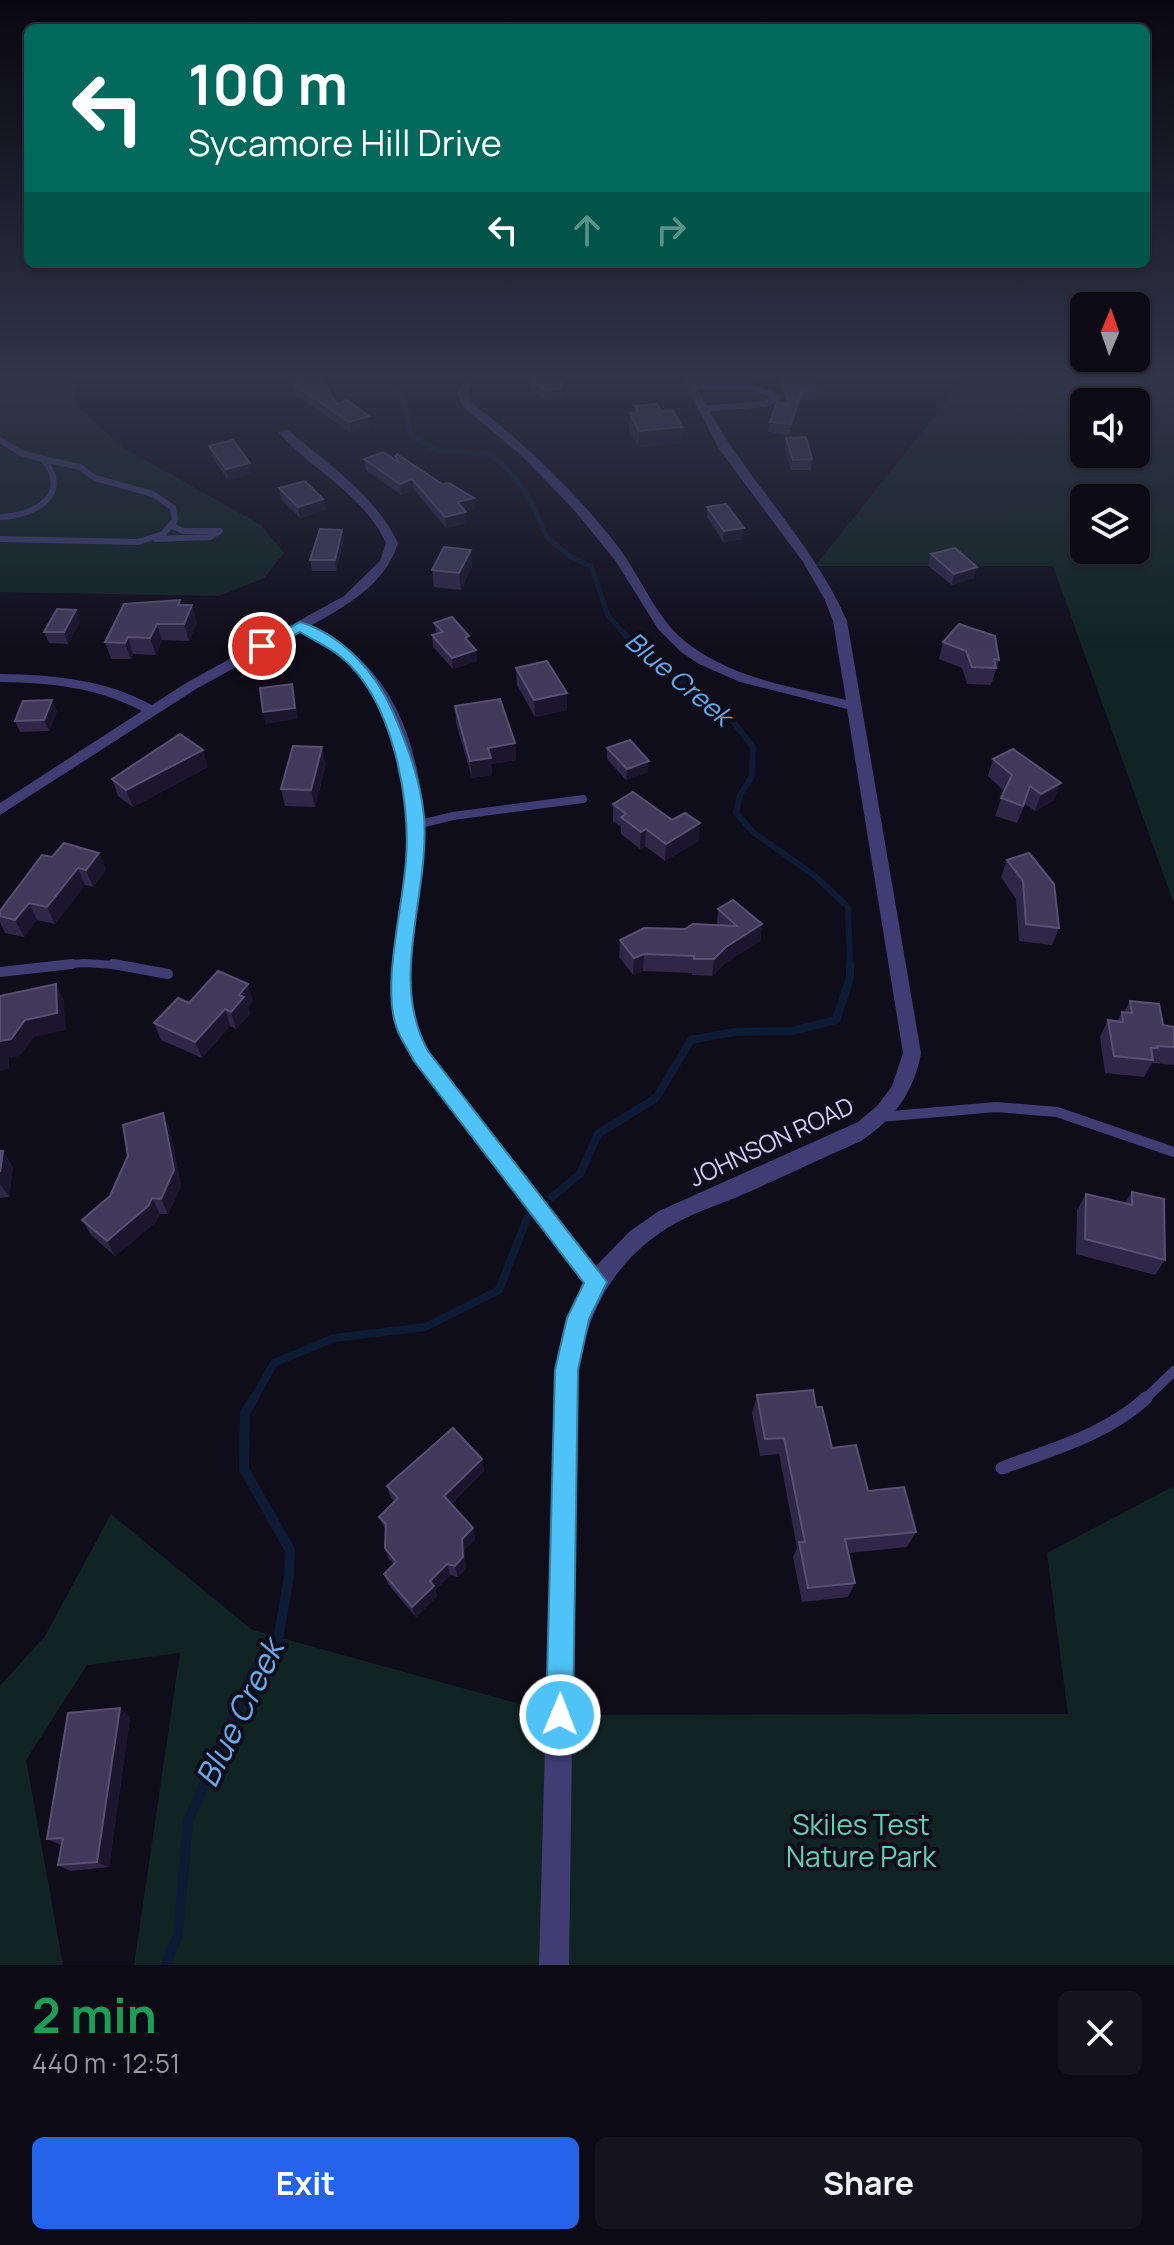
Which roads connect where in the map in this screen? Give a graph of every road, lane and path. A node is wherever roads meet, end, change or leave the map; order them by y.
1 (49, 467) edge
2 (79, 467) edge
3 (324, 467) edge
4 (542, 467) edge
5 (738, 467) edge
6 (0, 517) edge
7 (172, 526) junction
8 (0, 539) edge
9 (154, 539) junction
10 (300, 626) junction
11 (0, 678) edge
12 (853, 706) junction
13 (151, 710) junction
14 (583, 799) dead end
15 (0, 810) edge
16 (416, 825) junction
17 (0, 972) edge
18 (168, 974) dead end
19 (880, 1117) junction
20 (1174, 1152) edge
21 (596, 1282) junction
22 (1174, 1371) edge
23 (1002, 1468) dead end
24 (554, 1965) edge

1 - 6 lane
2 - 7 lane
3 - 10 street
4 - 12 street
5 - 12 street, JOHNSON ROAD
7 - 9 lane
7 - 9 lane
8 - 9 lane
10 - 13 street
10 - 16 street
11 - 13 street
12 - 19 street, JOHNSON ROAD
13 - 15 street
14 - 16 lane
16 - 21 street
17 - 18 lane
19 - 20 lane
19 - 21 street, JOHNSON ROAD
21 - 24 street, JOHNSON ROAD
22 - 23 lane

